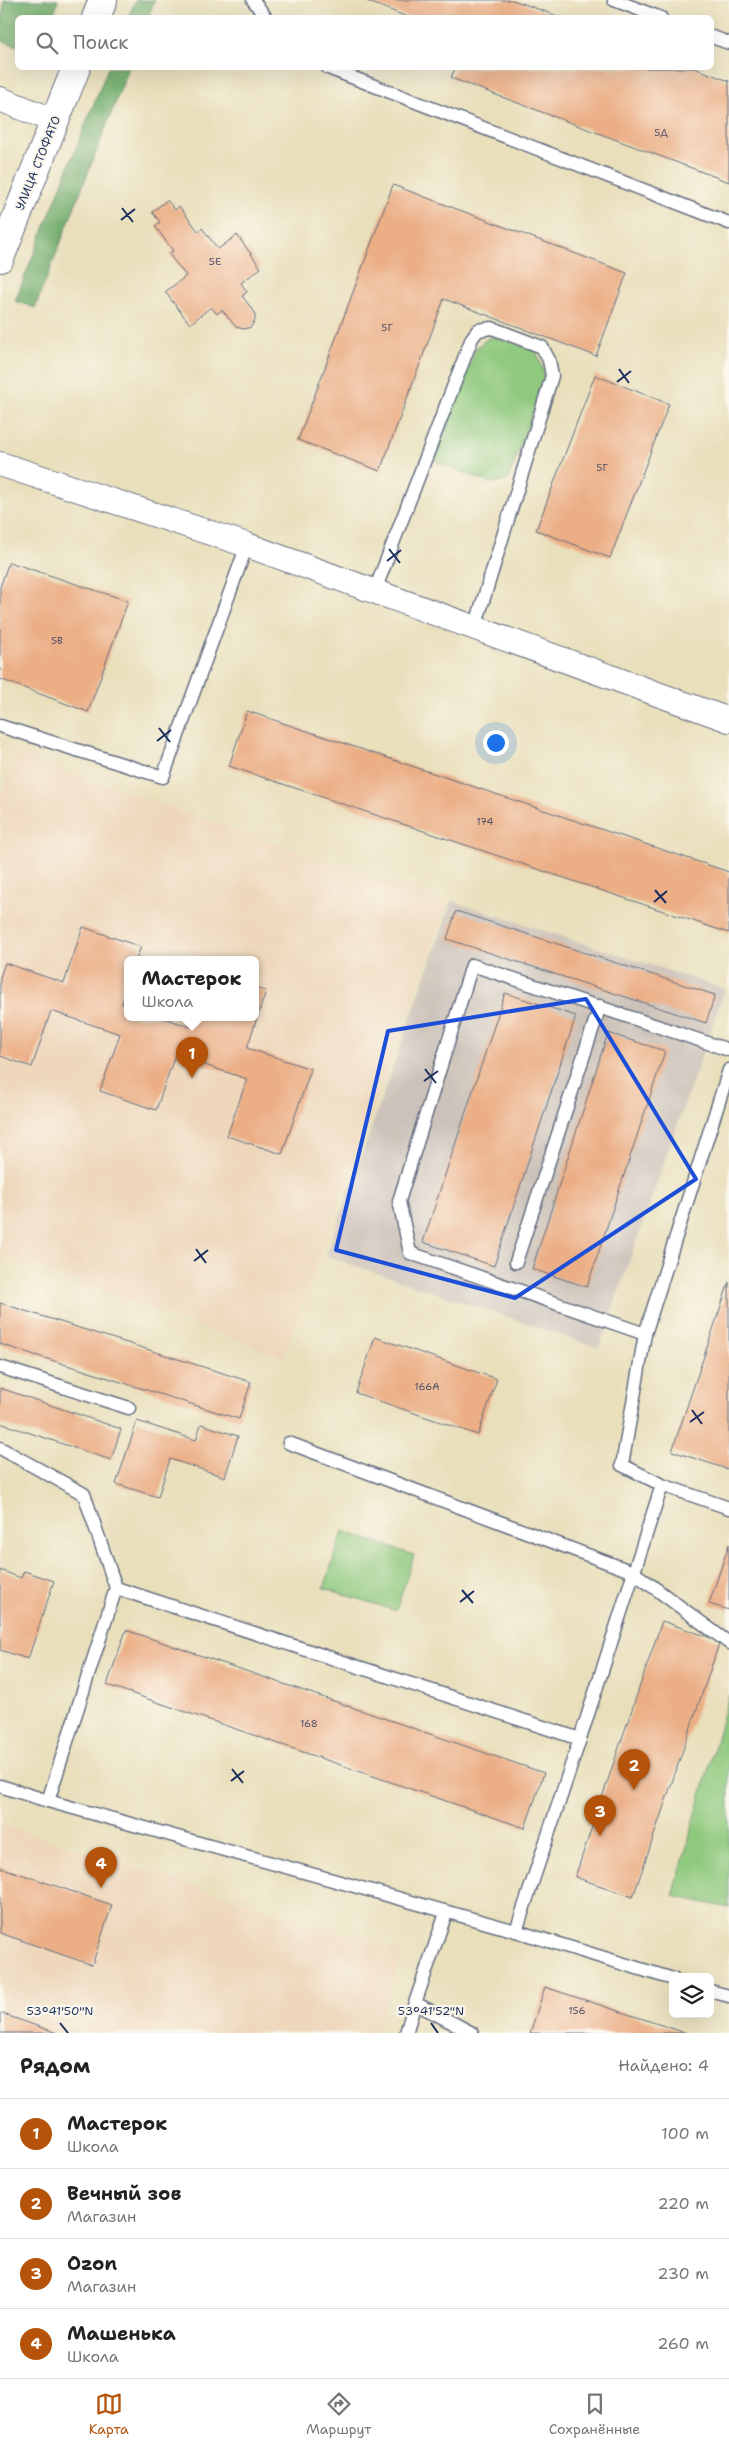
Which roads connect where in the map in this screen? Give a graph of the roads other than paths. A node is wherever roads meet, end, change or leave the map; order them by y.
1 (103, 0) edge
2 (253, 0) edge
3 (614, 0) edge
4 (97, 15) edge
5 (264, 15) edge
6 (653, 15) edge
7 (714, 38) edge
8 (729, 43) edge
9 (75, 70) edge
10 (333, 70) edge
11 (0, 99) edge
12 (56, 121) junction
13 (729, 223) edge
14 (0, 258) edge
15 (0, 464) edge
16 (247, 545) junction
17 (375, 590) junction
18 (475, 627) junction
19 (729, 720) edge
20 (0, 726) edge
21 (600, 1006) junction
22 (729, 1050) edge
23 (729, 1070) edge
24 (516, 1262) dead end
25 (645, 1334) junction
26 (0, 1367) edge
27 (129, 1408) dead end
28 (289, 1443) dead end
29 (0, 1448) edge
30 (662, 1485) junction
31 (729, 1508) edge
32 (633, 1572) junction
33 (116, 1588) junction
34 (729, 1643) edge
35 (580, 1739) junction
36 (0, 1786) edge
37 (48, 1801) junction
38 (446, 1913) junction
39 (516, 1931) junction
40 (669, 1978) edge
41 (714, 1992) edge
42 (729, 1996) edge
43 (415, 2003) junction
44 (406, 2033) edge
45 (472, 2033) edge

1 - 4 street
2 - 5 lane
3 - 6 lane
7 - 8 lane
9 - 12 street, УЛИЦА СТОФАТО
10 - 13 lane
11 - 12 street
12 - 14 street, УЛИЦА СТОФАТО
15 - 16 street
16 - 17 street
16 - 20 lane
17 - 18 street
17 - 18 lane
18 - 19 street
21 - 22 lane
21 - 24 lane
21 - 25 lane
23 - 25 lane
25 - 30 lane
26 - 27 lane
28 - 32 lane
29 - 33 lane
30 - 31 lane
30 - 32 lane
32 - 34 lane
32 - 35 lane
33 - 35 lane
33 - 37 lane
35 - 39 lane
36 - 37 lane
37 - 38 lane
38 - 39 lane
38 - 43 lane
39 - 40 lane
41 - 42 lane
43 - 44 lane
43 - 45 lane

